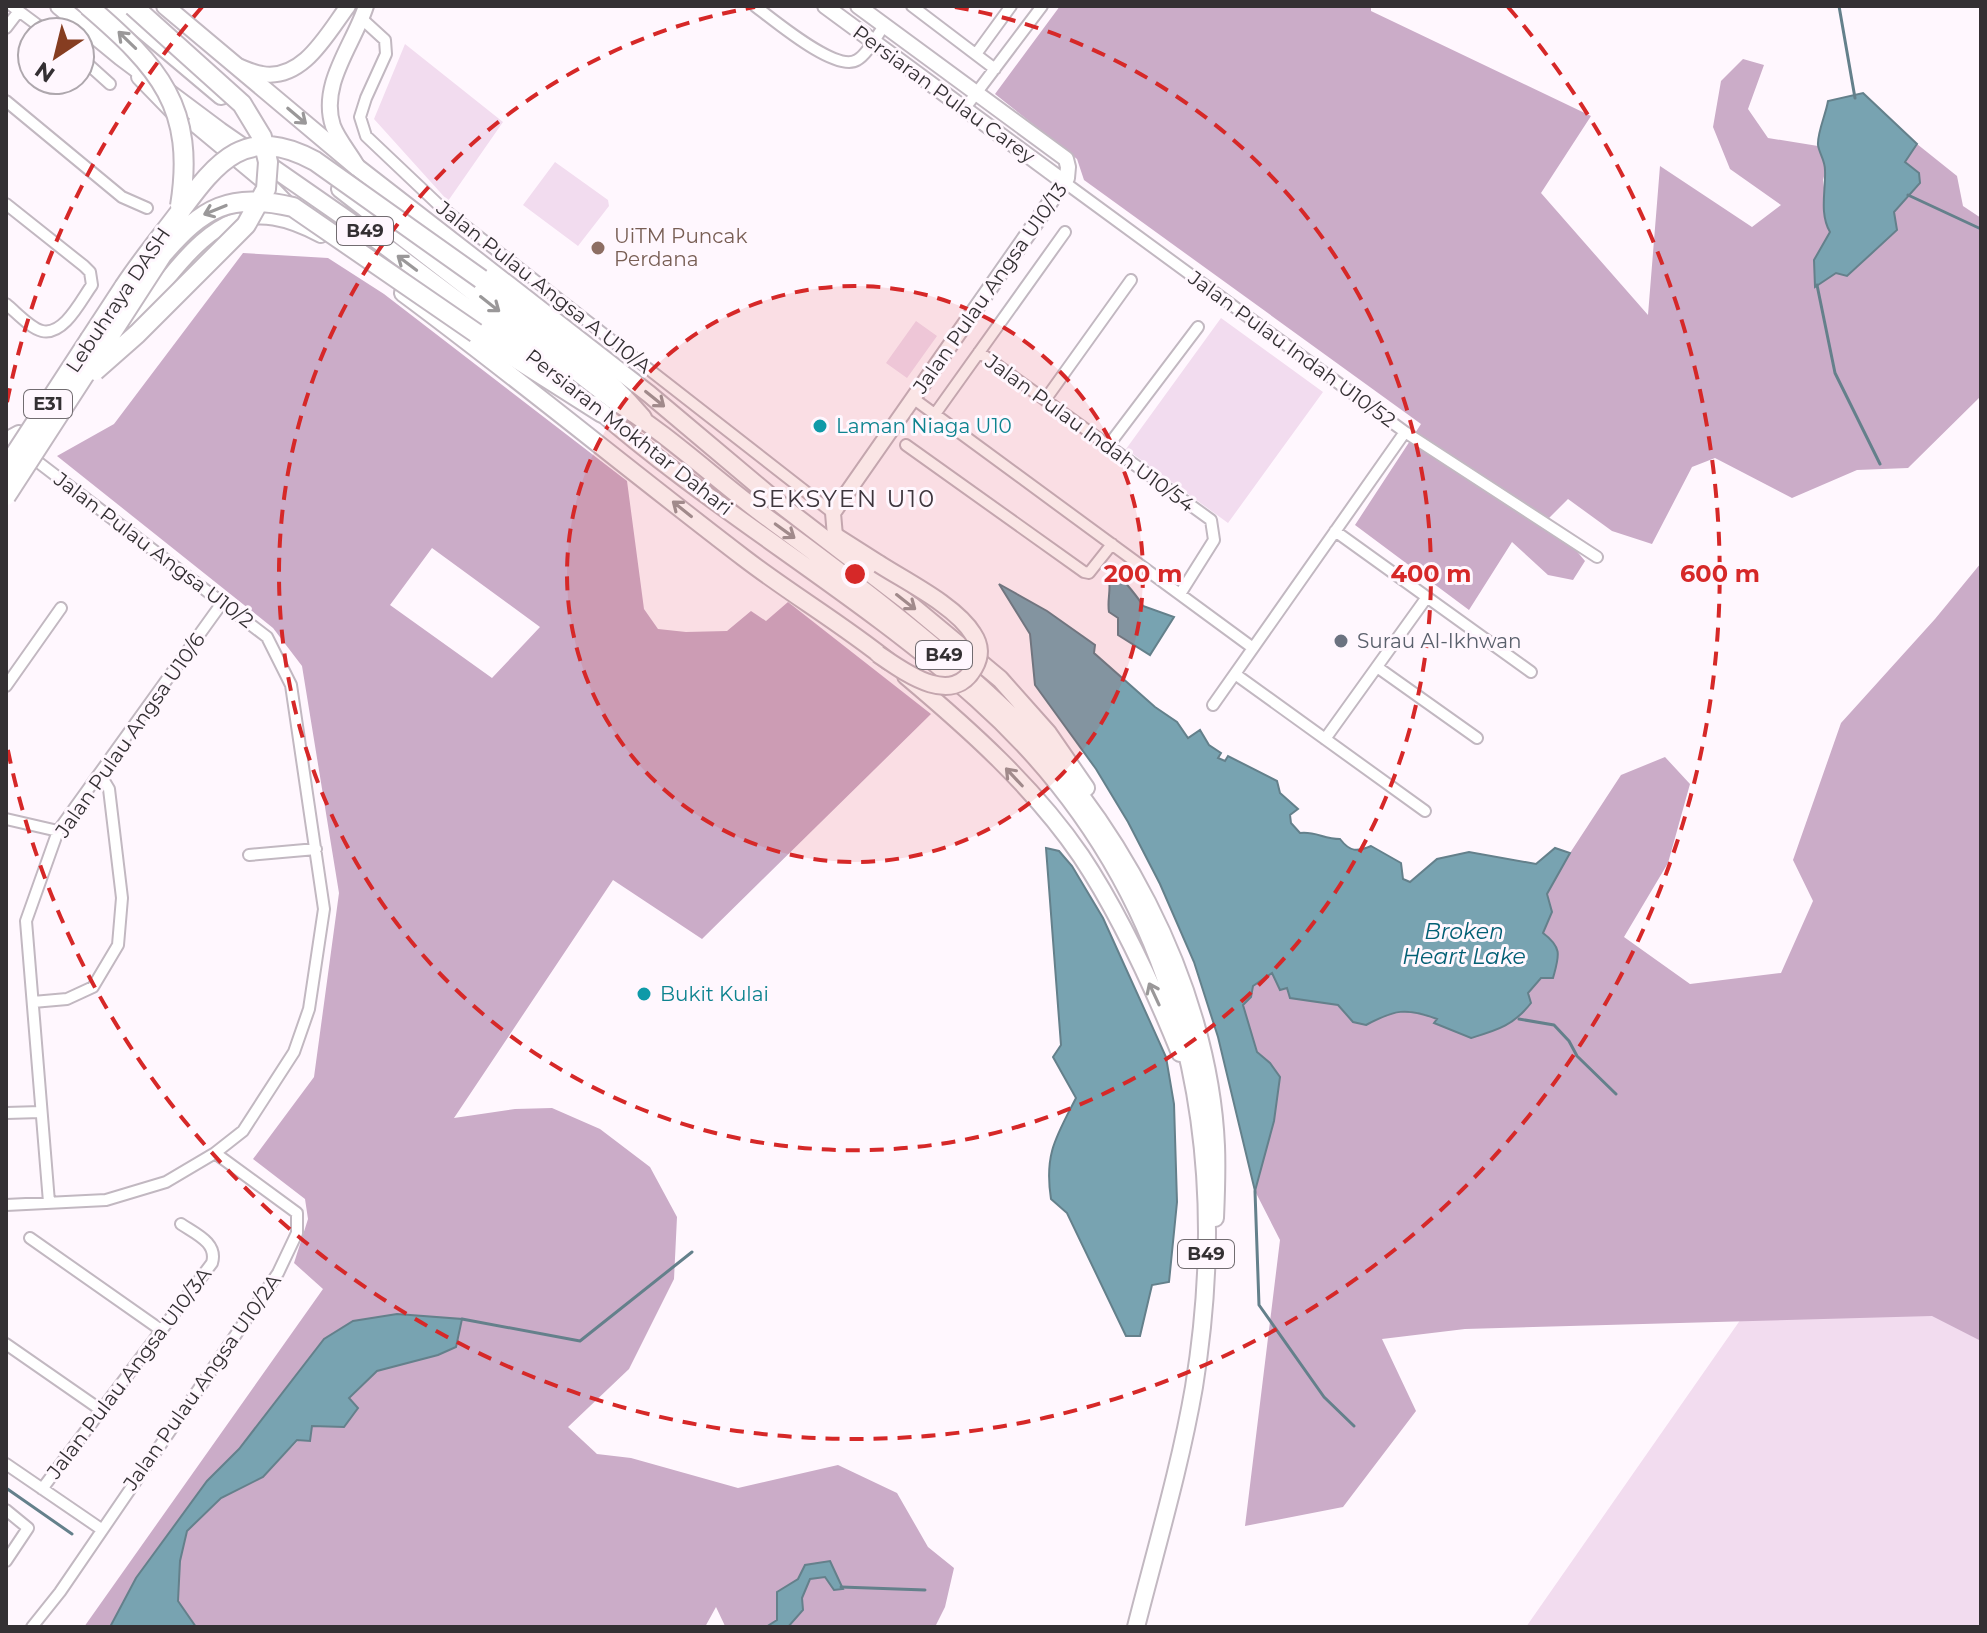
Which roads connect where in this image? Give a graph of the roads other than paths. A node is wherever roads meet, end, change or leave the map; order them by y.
1 (59, 6) edge
2 (88, 6) edge
3 (114, 6) edge
4 (133, 6) edge
5 (165, 6) edge
6 (348, 6) edge
7 (755, 6) edge
8 (825, 6) edge
9 (858, 6) edge
10 (912, 6) edge
11 (1011, 6) edge
12 (1042, 6) edge
13 (15, 9) edge
14 (364, 12) edge
15 (884, 26) junction
16 (6, 28) edge
17 (872, 41) junction
18 (976, 54) junction
19 (121, 57) junction
20 (238, 66) junction
21 (995, 69) junction
22 (96, 71) edge
23 (110, 84) dead end
24 (976, 94) junction
25 (6, 101) edge
26 (965, 108) junction
27 (1066, 159) joint
28 (358, 168) junction
29 (1064, 182) junction
30 (6, 204) edge
31 (147, 208) dead end
32 (179, 212) junction
33 (1065, 232) dead end
34 (336, 243) junction
35 (1131, 280) dead end
36 (6, 304) edge
37 (1198, 327) dead end
38 (979, 352) junction
39 (79, 385) junction
40 (914, 399) junction
41 (1045, 400) junction
42 (602, 413) junction
43 (935, 414) junction
44 (642, 418) junction
45 (1405, 432) junction
46 (24, 433) junction
47 (7, 437) edge
48 (906, 445) dead end
49 (1108, 446) junction
50 (35, 451) junction
51 (10, 464) edge
52 (6, 482) edge
53 (758, 483) junction
54 (6, 496) edge
55 (833, 513) junction
56 (1335, 531) junction
57 (835, 536) junction
58 (1112, 544) junction
59 (1597, 557) dead end
60 (1180, 594) junction
61 (1427, 597) junction
62 (222, 603) junction
63 (61, 608) dead end
64 (1253, 648) junction
65 (878, 654) junction
66 (1377, 667) junction
67 (1531, 672) dead end
68 (1235, 674) junction
69 (6, 686) edge
70 (1213, 705) dead end
71 (1477, 738) dead end
72 (1325, 739) junction
73 (100, 774) junction
74 (1425, 811) dead end
75 (6, 819) edge
76 (1099, 819) junction
77 (58, 831) junction
78 (316, 849) junction
79 (249, 855) dead end
80 (33, 1002) junction
81 (1195, 1092) junction
82 (41, 1112) junction
83 (6, 1113) edge
84 (215, 1153) junction
85 (49, 1202) junction
86 (6, 1205) edge
87 (181, 1224) dead end
88 (30, 1238) dead end
89 (161, 1330) junction
90 (6, 1344) edge
91 (1194, 1385) junction
92 (101, 1410) junction
93 (6, 1464) edge
94 (42, 1489) junction
95 (6, 1510) edge
96 (101, 1529) junction
97 (6, 1561) edge
98 (32, 1627) edge
99 (1136, 1627) edge

1 - 19 main road, Persiaran Mokhtar Dahari / B49
32 -> 2 highway, bridge
3 -> 44 main road, Persiaran Mokhtar Dahari / B49
4 - 39 highway, bridge
5 - 20 main road, B49
6 - 20 street
7 - 17 street
8 - 17 street, Persiaran Pulau Carey
9 - 15 street, Persiaran Pulau Carey
10 - 18 street
11 - 18 street
12 - 21 street
13 - 16 street
14 - 28 street
14 - 55 street, Jalan Pulau Angsa A U10/A
15 - 17 street
15 - 24 street, Persiaran Pulau Carey
17 - 26 street, Persiaran Pulau Carey
18 - 21 street
19 - 34 main road
42 -> 19 main road, Persiaran Mokhtar Dahari / B49
19 - 46 street
20 -> 28 main road, B49
21 - 24 street
22 - 23 street
24 - 26 street
24 - 27 street, Persiaran Pulau Carey
25 - 31 street
26 - 29 street, Persiaran Pulau Carey
27 - 29 street, Jalan Pulau Angsa U10/13
28 -> 53 main road, B49
29 - 40 street, Jalan Pulau Angsa U10/13
29 - 45 street, Jalan Pulau Indah U10/52
30 - 36 street
32 - 44 highway, Lebuhraya DASH, bridge
32 - 51 highway, Lebuhraya DASH / E31, bridge
33 - 38 street
34 - 50 street
65 -> 34 main road
35 - 41 street
37 - 49 street
38 - 41 street, Jalan Pulau Indah U10/54
38 - 43 street
42 -> 39 highway, bridge
39 - 54 highway, Lebuhraya DASH / E31, bridge
40 - 43 street
40 - 55 street, Jalan Pulau Angsa U10/13
41 - 49 street, Jalan Pulau Indah U10/54
42 - 81 main road, Persiaran Mokhtar Dahari / B49
43 - 58 street
44 -> 76 main road, Persiaran Mokhtar Dahari / B49
45 - 56 street, Jalan Pulau Indah U10/52
45 - 59 street
46 - 47 street
46 - 50 street
48 - 58 street
49 - 60 street, Jalan Pulau Indah U10/54
50 - 51 street
50 - 62 street, Jalan Pulau Angsa U10/2
51 - 52 street
53 - 57 main road
53 -> 76 main road, B49
55 - 57 street
56 - 61 street
56 - 64 street, Jalan Pulau Indah U10/52
57 - 65 main road, bridge
58 - 60 street
60 - 64 street
61 - 66 street
61 - 67 street
62 - 73 street, Jalan Pulau Angsa U10/6
62 - 78 street, Jalan Pulau Angsa U10/2
63 - 69 street
64 - 68 street, Jalan Pulau Indah U10/52
81 -> 65 main road
66 - 71 street
66 - 72 street
68 - 70 street, Jalan Pulau Indah U10/52
68 - 72 street
72 - 74 street
73 - 77 street, Jalan Pulau Angsa U10/6
73 - 80 street
75 - 77 street
76 - 91 main road, Persiaran Mokhtar Dahari / B49
77 - 80 street, Jalan Pulau Angsa U10/6
78 - 79 street
78 - 84 street, Jalan Pulau Angsa U10/2
80 - 82 street, Jalan Pulau Angsa U10/6
81 - 91 main road, Persiaran Mokhtar Dahari / B49
82 - 83 street
82 - 85 street, Jalan Pulau Angsa U10/6
84 - 85 street, Jalan Pulau Angsa U10/2
84 - 96 street, Jalan Pulau Angsa U10/2A
85 - 86 street, Jalan Pulau Angsa U10/2
87 - 89 street, Jalan Pulau Angsa U10/3A
88 - 89 street
89 - 92 street, Jalan Pulau Angsa U10/3A
90 - 92 street
91 - 99 main road, Persiaran Mokhtar Dahari / B49
92 - 94 street, Jalan Pulau Angsa U10/3A
93 - 94 street
94 - 96 street
95 - 97 street
96 - 98 street, Jalan Pulau Angsa U10/2A

